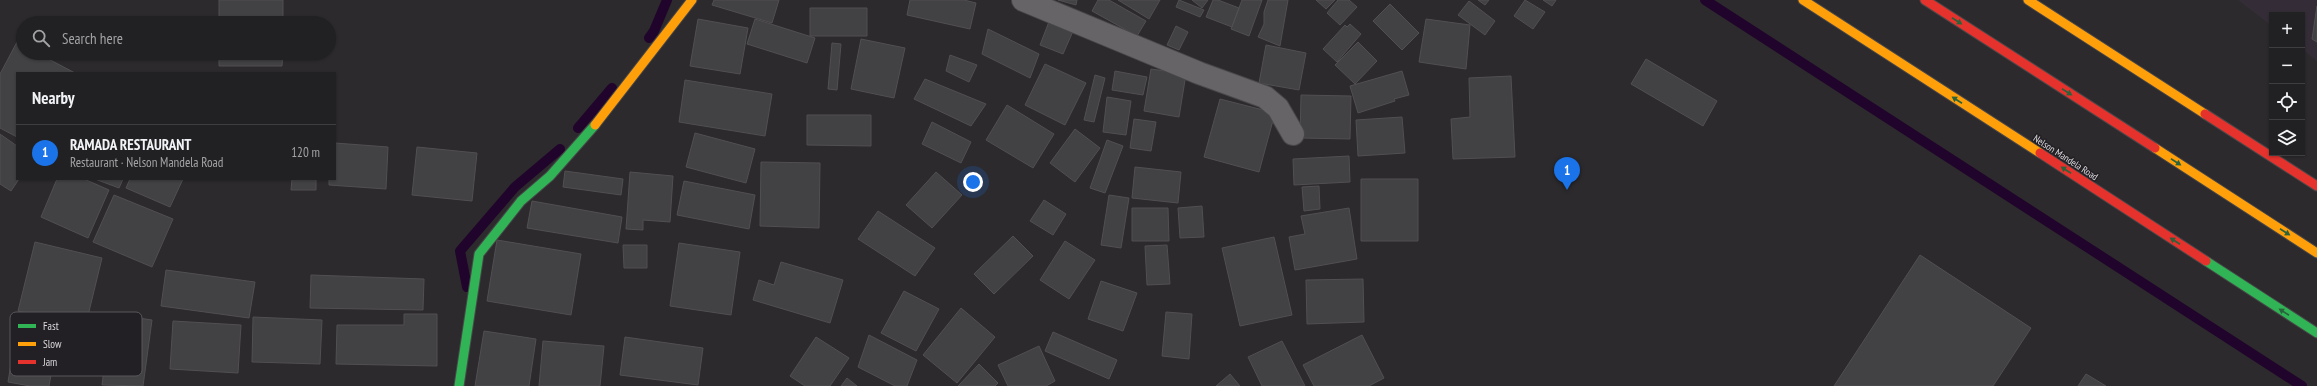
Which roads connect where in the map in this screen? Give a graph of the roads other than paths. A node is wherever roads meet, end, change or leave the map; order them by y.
1 (692, 0) edge
2 (1023, 0) edge
3 (1803, 0) edge
4 (1925, 0) edge
5 (2028, 0) edge
6 (1293, 134) dead end
7 (2317, 186) edge
8 (2317, 253) edge
9 (2317, 333) edge
10 (460, 386) edge

1 - 10 main road
2 - 6 street
9 -> 3 main road, Nelson Mandela Road
4 -> 8 main road
5 - 7 main road

